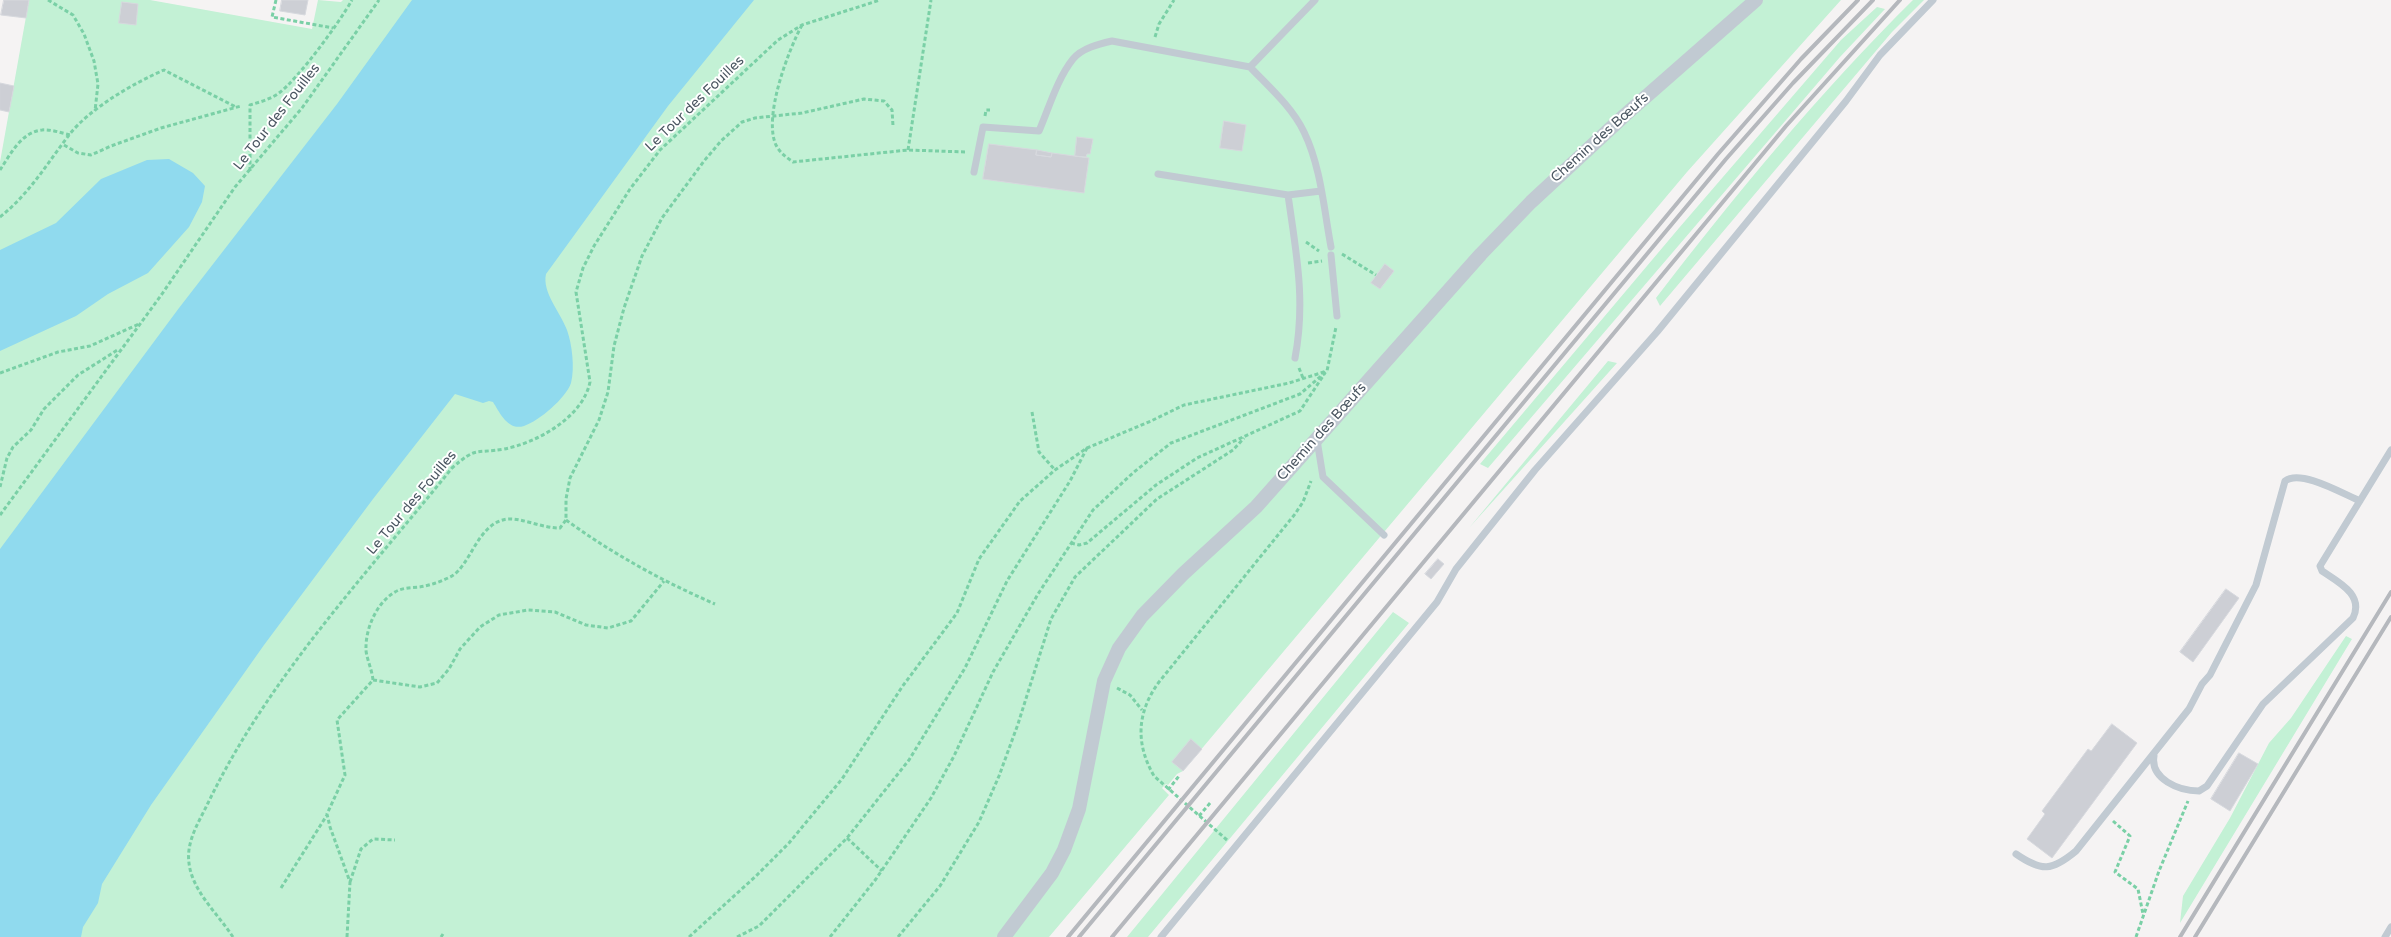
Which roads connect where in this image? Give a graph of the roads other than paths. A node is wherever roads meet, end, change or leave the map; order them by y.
1 (1315, 0) edge
2 (1756, 0) edge
3 (1933, 0) edge
4 (1250, 67) junction
5 (974, 172) dead end
6 (1158, 174) dead end
7 (1321, 191) junction
8 (1288, 195) junction
9 (1337, 316) road end
10 (1294, 358) dead end
11 (1316, 437) junction
12 (2391, 450) edge
13 (2360, 501) junction
14 (1384, 535) dead end
15 (2154, 755) junction
16 (2016, 854) dead end
17 (2391, 927) edge
18 (1004, 937) edge
19 (1160, 937) edge
20 (2385, 937) edge

1 - 4 lane
2 - 11 street, Chemin des Bœufs
3 - 19 lane
4 - 5 lane
4 - 7 lane
6 - 8 lane
7 - 8 lane
7 - 9 lane
8 - 10 lane
11 - 14 lane
11 - 18 street, Chemin des Bœufs
12 - 13 lane
13 - 15 lane
13 - 15 lane
15 - 16 lane
17 - 20 lane

